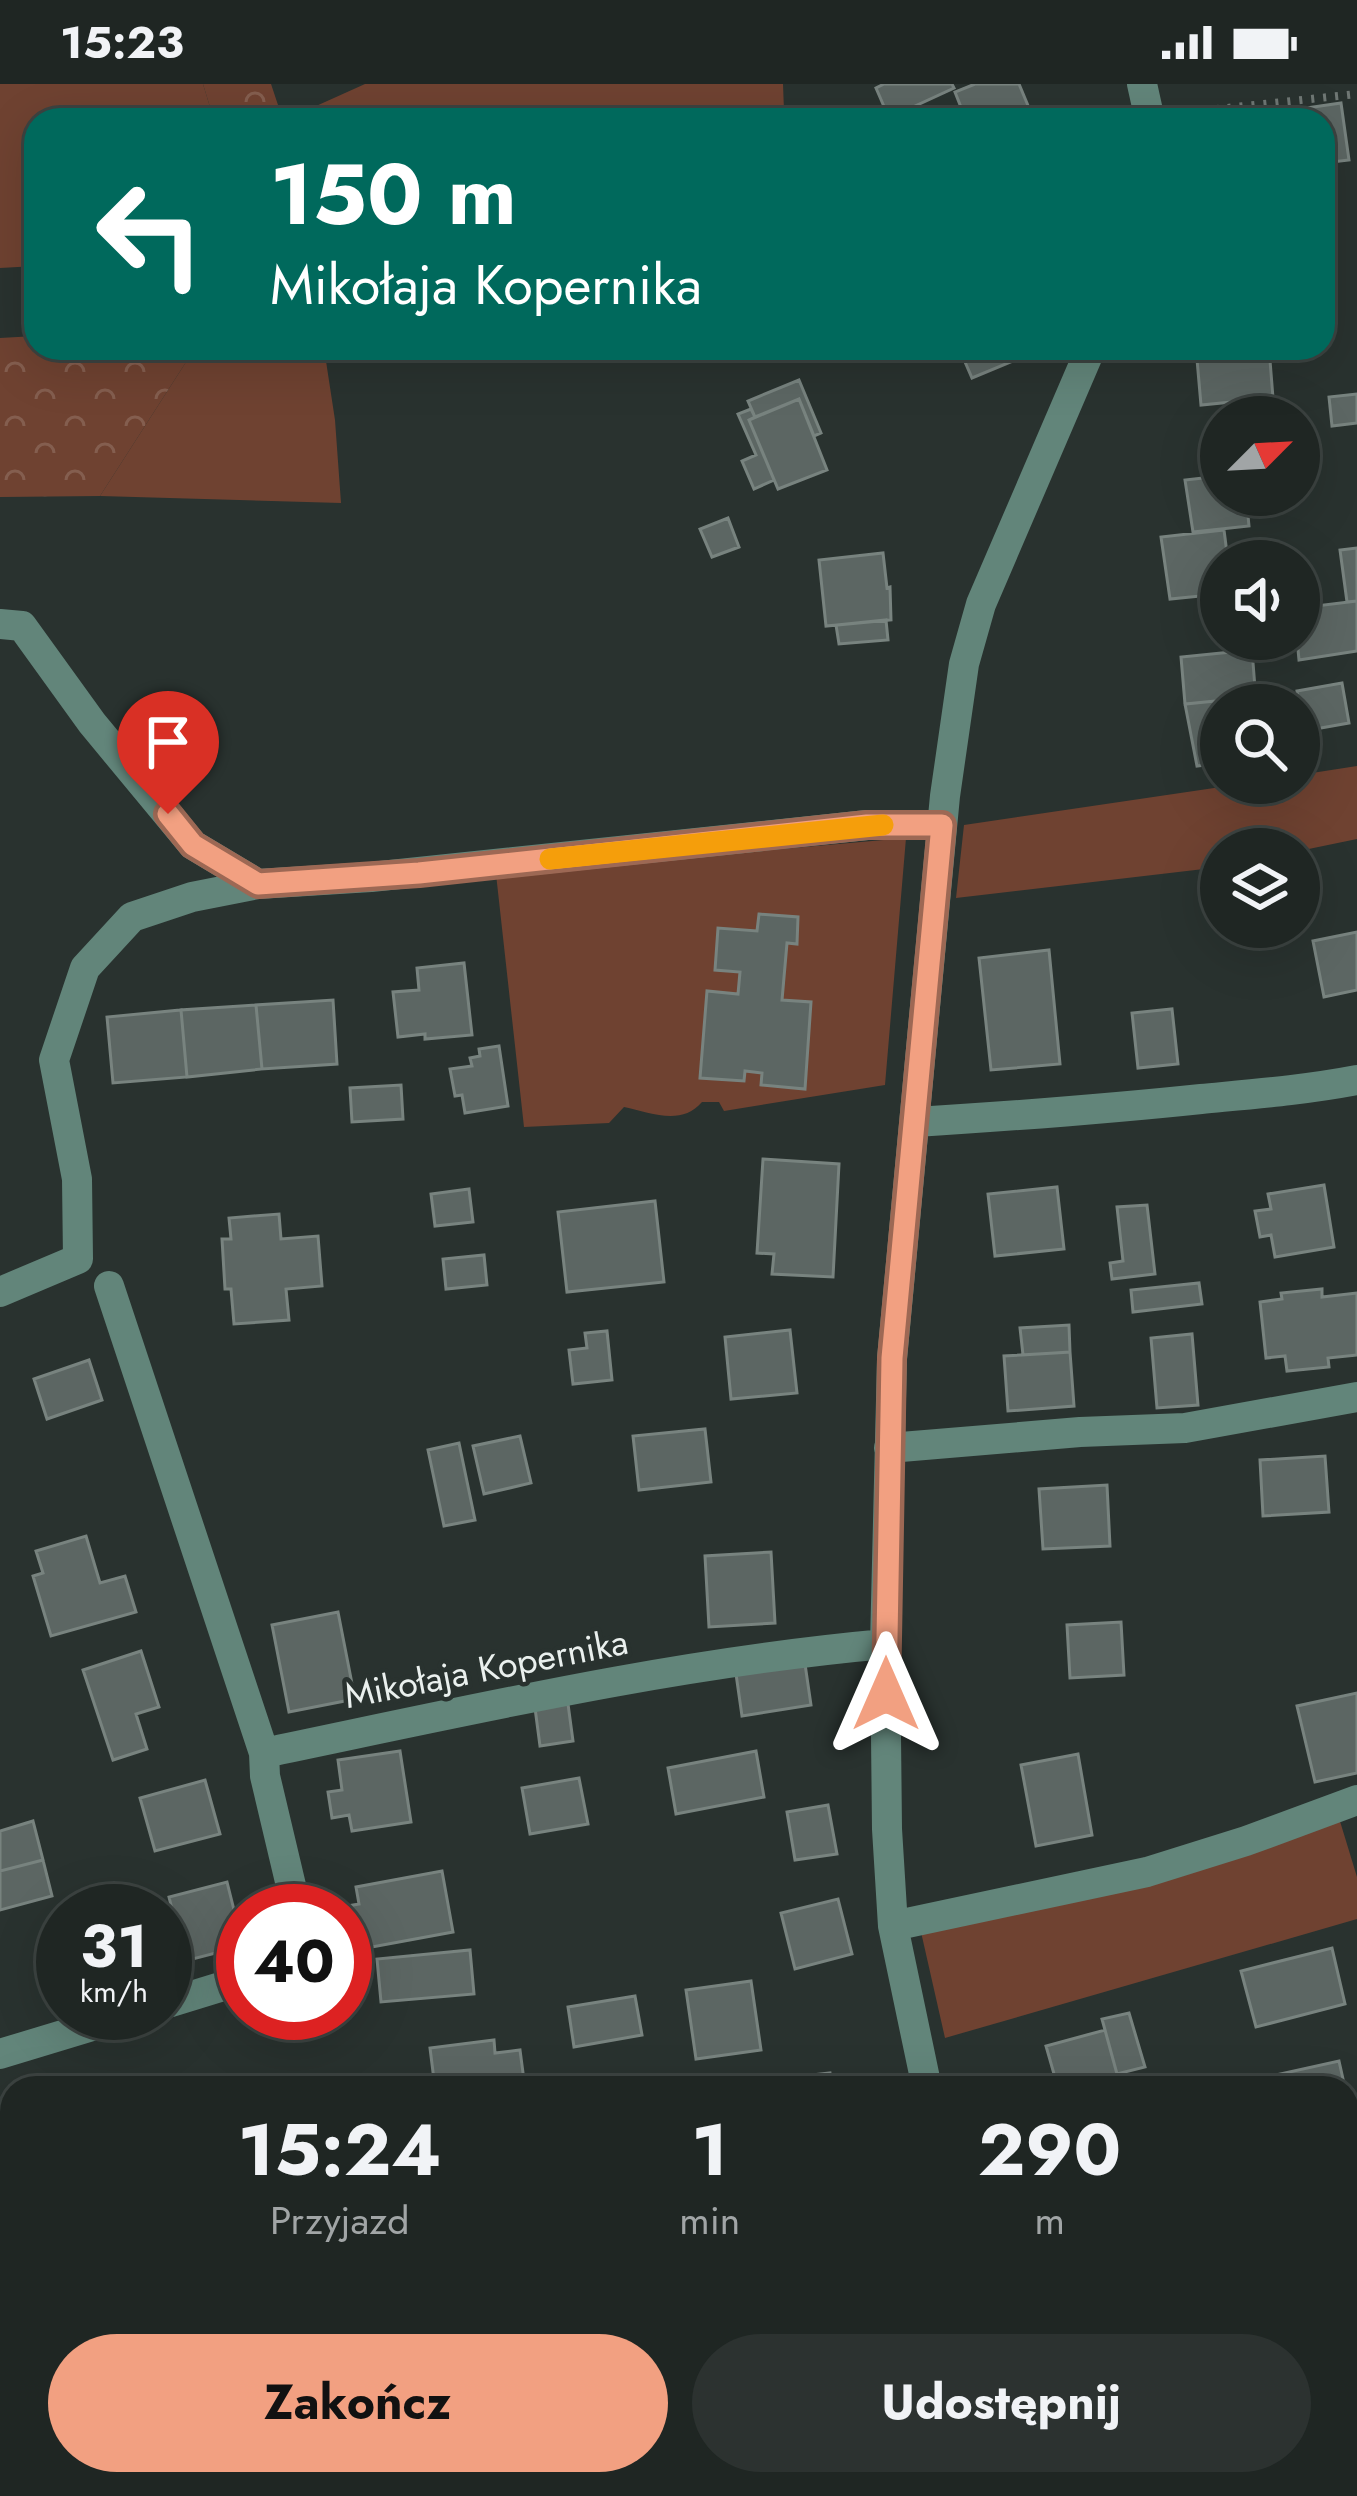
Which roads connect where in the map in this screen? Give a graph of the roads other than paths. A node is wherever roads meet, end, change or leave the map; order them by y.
1 (1086, 360) edge
2 (0, 624) edge
3 (942, 825) junction
4 (258, 884) junction
5 (1357, 1080) edge
6 (916, 1122) junction
7 (109, 1286) dead end
8 (0, 1292) edge
9 (1357, 1397) edge
10 (889, 1448) junction
11 (885, 1643) junction
12 (264, 1753) junction
13 (1357, 1800) edge
14 (291, 1884) edge
15 (892, 1926) junction
16 (46, 2040) edge
17 (0, 2054) edge
18 (924, 2076) edge

1 - 3 street
2 - 4 street
3 - 4 street
3 - 6 street
4 - 8 street
5 - 6 street
6 - 10 street
7 - 12 street
9 - 10 street
10 - 11 street
11 - 12 street, Mikołaja Kopernika
11 - 15 street
12 - 14 street
13 - 15 street
15 - 18 street
16 - 17 street

